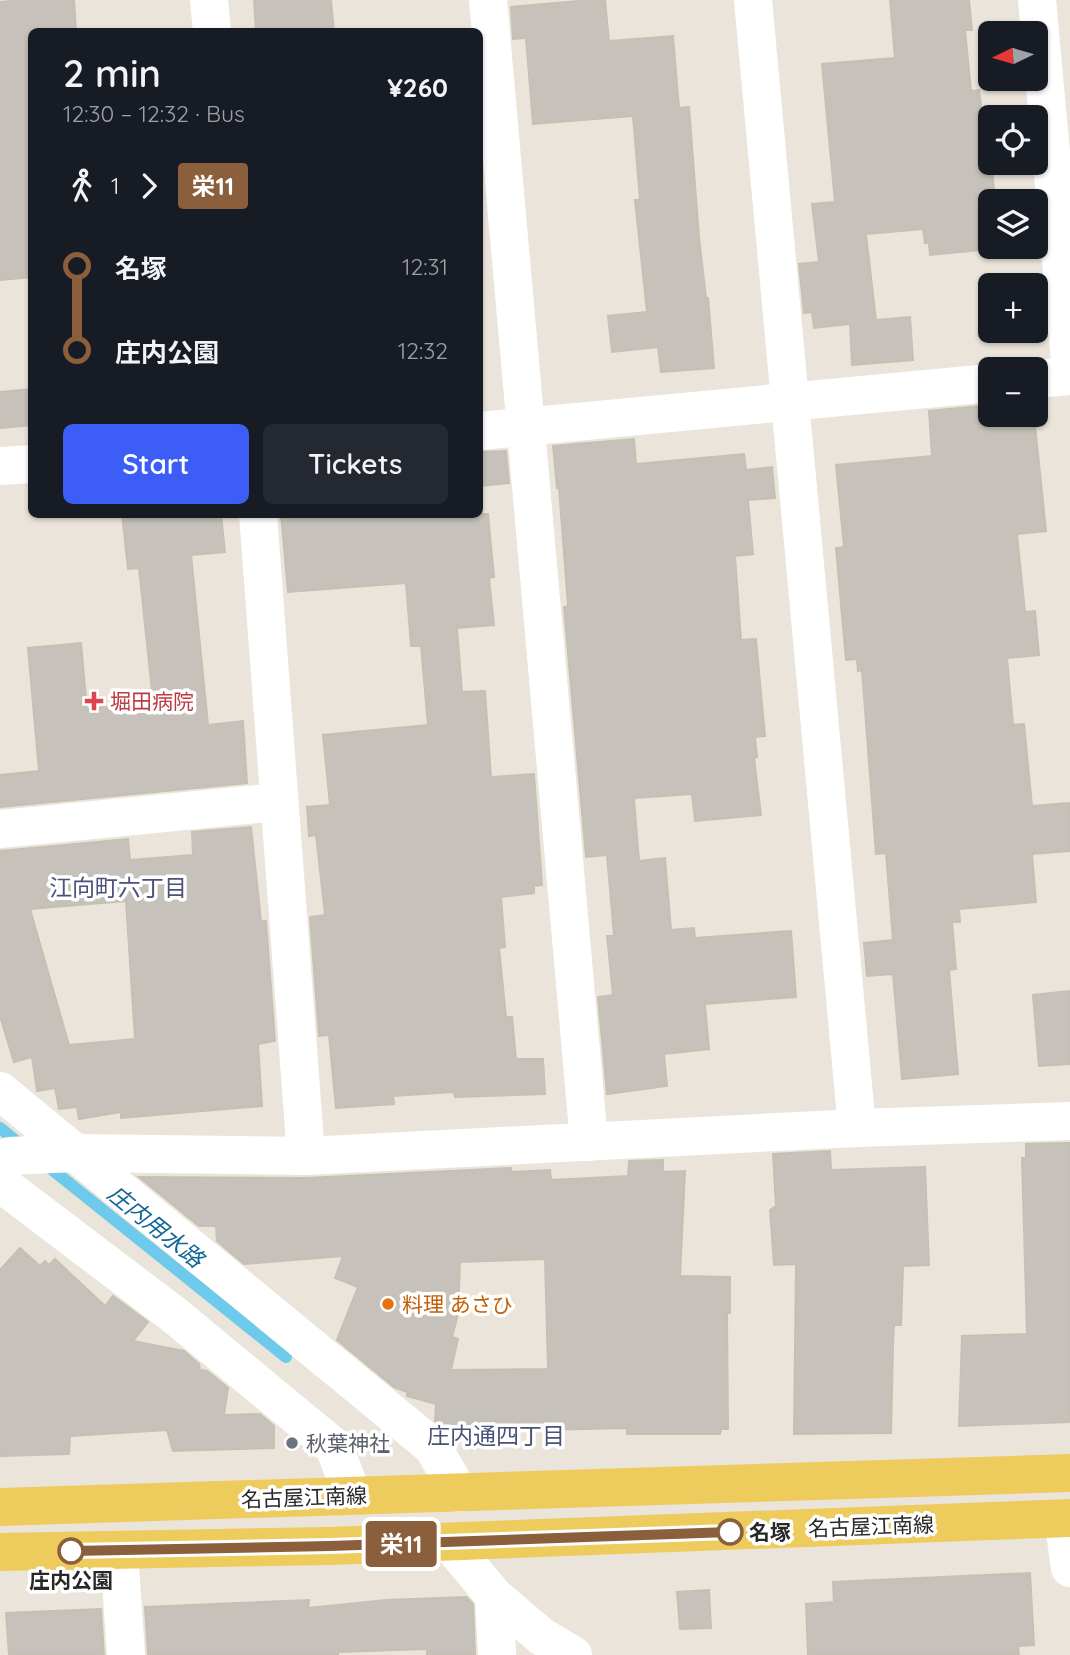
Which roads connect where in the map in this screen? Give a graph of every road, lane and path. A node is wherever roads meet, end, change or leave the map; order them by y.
1 (209, 0) edge
2 (488, 0) edge
3 (753, 0) edge
4 (1037, 0) edge
5 (212, 28) edge
6 (1070, 360) edge
7 (1070, 376) edge
8 (1048, 378) edge
9 (978, 384) edge
10 (789, 401) junction
11 (527, 427) junction
12 (483, 431) edge
13 (28, 464) edge
14 (0, 466) edge
15 (258, 518) edge
16 (278, 802) junction
17 (0, 829) edge
18 (0, 1091) edge
19 (1070, 1121) edge
20 (858, 1128) junction
21 (589, 1142) junction
22 (68, 1154) junction
23 (306, 1156) junction
24 (3, 1167) edge
25 (1070, 1473) edge
26 (458, 1493) junction
27 (352, 1494) junction
28 (0, 1507) edge
29 (1066, 1518) edge
30 (449, 1542) junction
31 (119, 1550) junction
32 (0, 1552) edge
33 (1070, 1568) edge
34 (494, 1596) junction
35 (126, 1655) edge
36 (497, 1655) edge
37 (573, 1655) edge

1 - 5 street
2 - 11 street
3 - 10 street
4 - 6 street
7 - 8 street
9 - 10 street
10 - 11 street
10 - 20 street
11 - 12 street
11 - 21 street
13 - 14 street
15 - 16 street
16 - 17 street
16 - 23 street
18 - 22 street
19 - 20 street
20 - 21 street
21 - 23 street
22 - 23 street
22 - 24 street
22 - 26 street
24 - 27 street
25 - 26 main road, 名古屋江南線
26 - 27 main road, 名古屋江南線
27 - 28 main road, 名古屋江南線
29 - 30 main road, 名古屋江南線
29 - 33 street
30 - 31 main road, 名古屋江南線
30 - 34 street
31 - 32 main road, 名古屋江南線
31 - 35 street
34 - 36 street
34 - 37 street

